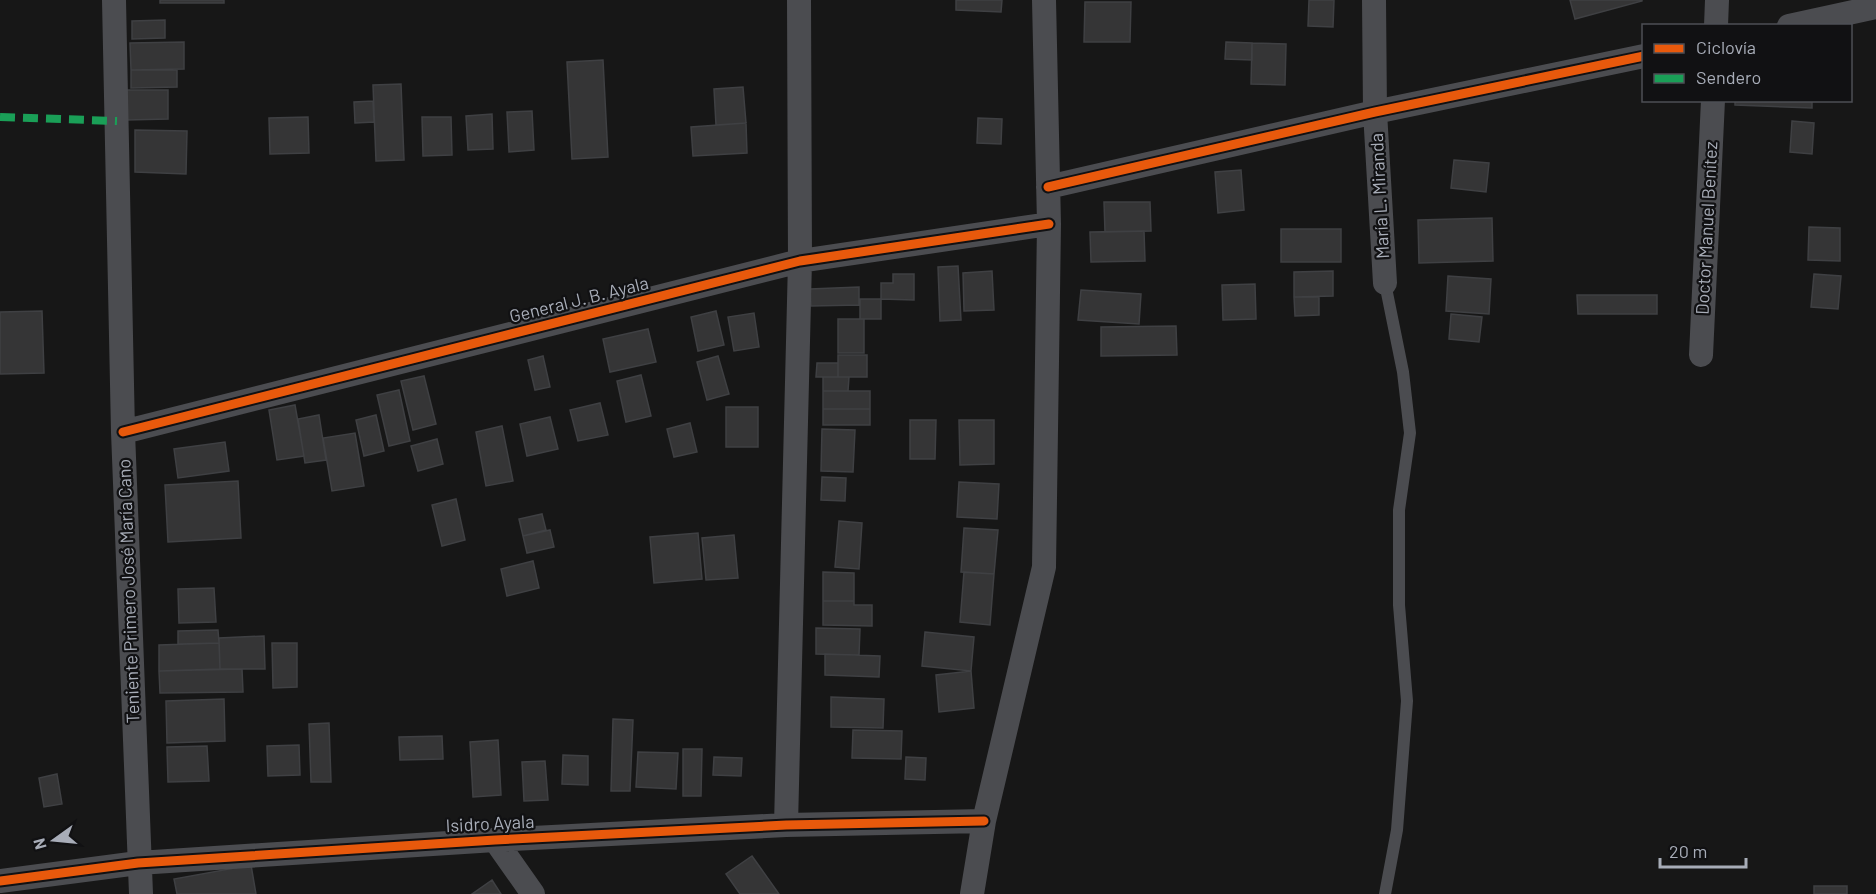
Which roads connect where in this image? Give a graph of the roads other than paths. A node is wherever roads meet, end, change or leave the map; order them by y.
1 (114, 0) edge
2 (799, 0) edge
3 (1044, 0) edge
4 (1374, 0) edge
5 (1717, 0) edge
6 (1876, 7) edge
7 (1716, 24) edge
8 (1798, 24) edge
9 (1642, 56) edge
10 (1713, 102) edge
11 (1375, 112) junction
12 (1048, 186) junction
13 (1049, 224) junction
14 (800, 261) junction
15 (1385, 283) joint
16 (1701, 356) dead end
17 (123, 432) junction
18 (984, 821) junction
19 (786, 825) junction
20 (495, 840) junction
21 (138, 863) junction
22 (0, 881) edge
23 (141, 894) edge
24 (533, 894) edge
25 (972, 894) edge
26 (1384, 894) edge

1 - 17 street, Teniente Primero José María Cano
2 - 14 street
3 - 12 street
4 - 11 street, María L. Miranda
5 - 7 street
6 - 8 street
9 - 11 street
10 - 16 street, Doctor Manuel Benítez
11 - 12 street
11 - 15 street, María L. Miranda
12 - 13 street
13 - 14 street, General J. B. Ayala
13 - 18 street
14 - 17 street, General J. B. Ayala
14 - 19 street
15 - 26 lane
17 - 21 street, Teniente Primero José María Cano
18 - 19 street, Isidro Ayala
18 - 25 street
19 - 20 street, Isidro Ayala
20 - 21 street, Isidro Ayala
20 - 24 street
21 - 22 street, Isidro Ayala
21 - 23 street, Teniente Primero José María Cano

